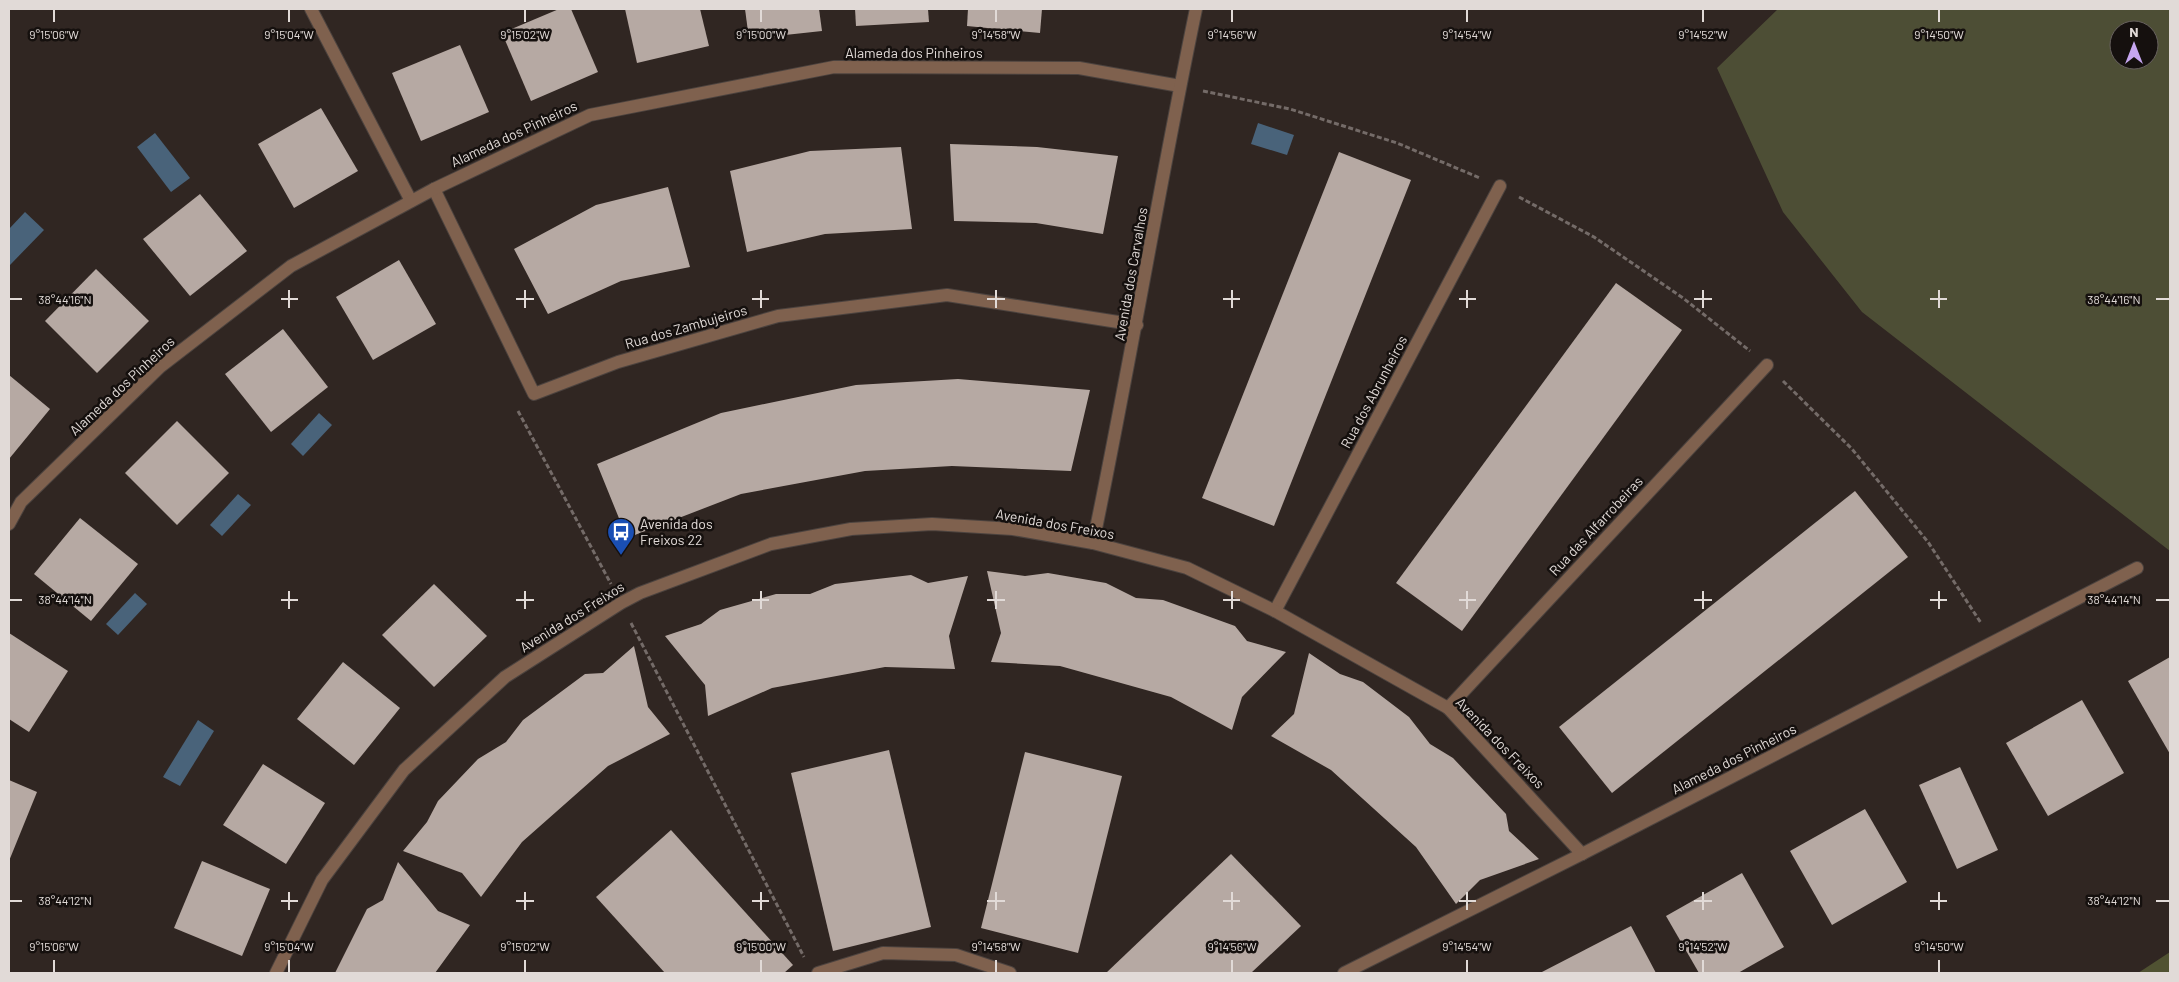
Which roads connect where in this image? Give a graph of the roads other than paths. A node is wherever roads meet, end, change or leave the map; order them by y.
1 (311, 9) edge
2 (1196, 9) edge
3 (1180, 86) junction
4 (1500, 186) road end
5 (434, 189) junction
6 (411, 201) junction
7 (1137, 325) junction
8 (1767, 365) road end
9 (9, 524) edge
10 (1093, 543) junction
11 (2137, 568) dead end
12 (1274, 611) junction
13 (1448, 708) junction
14 (1582, 854) junction
15 (276, 973) edge
16 (818, 973) edge
17 (1010, 973) edge
18 (1344, 973) edge

1 - 6 street
2 - 3 street, Avenida dos Carvalhos
3 - 5 street, Alameda dos Pinheiros
3 - 7 street, Avenida dos Carvalhos
4 - 12 street, Rua dos Abrunheiros
5 - 6 street, Alameda dos Pinheiros
5 - 7 street, Rua dos Zambujeiros
6 - 9 street, Alameda dos Pinheiros
7 - 10 street, Avenida dos Carvalhos
8 - 13 street, Rua das Alfarrobeiras
10 - 12 street, Avenida dos Freixos
10 - 15 street, Avenida dos Freixos
11 - 14 street, Alameda dos Pinheiros
12 - 13 street, Avenida dos Freixos
13 - 14 street, Avenida dos Freixos
14 - 18 street, Alameda dos Pinheiros
16 - 17 street

